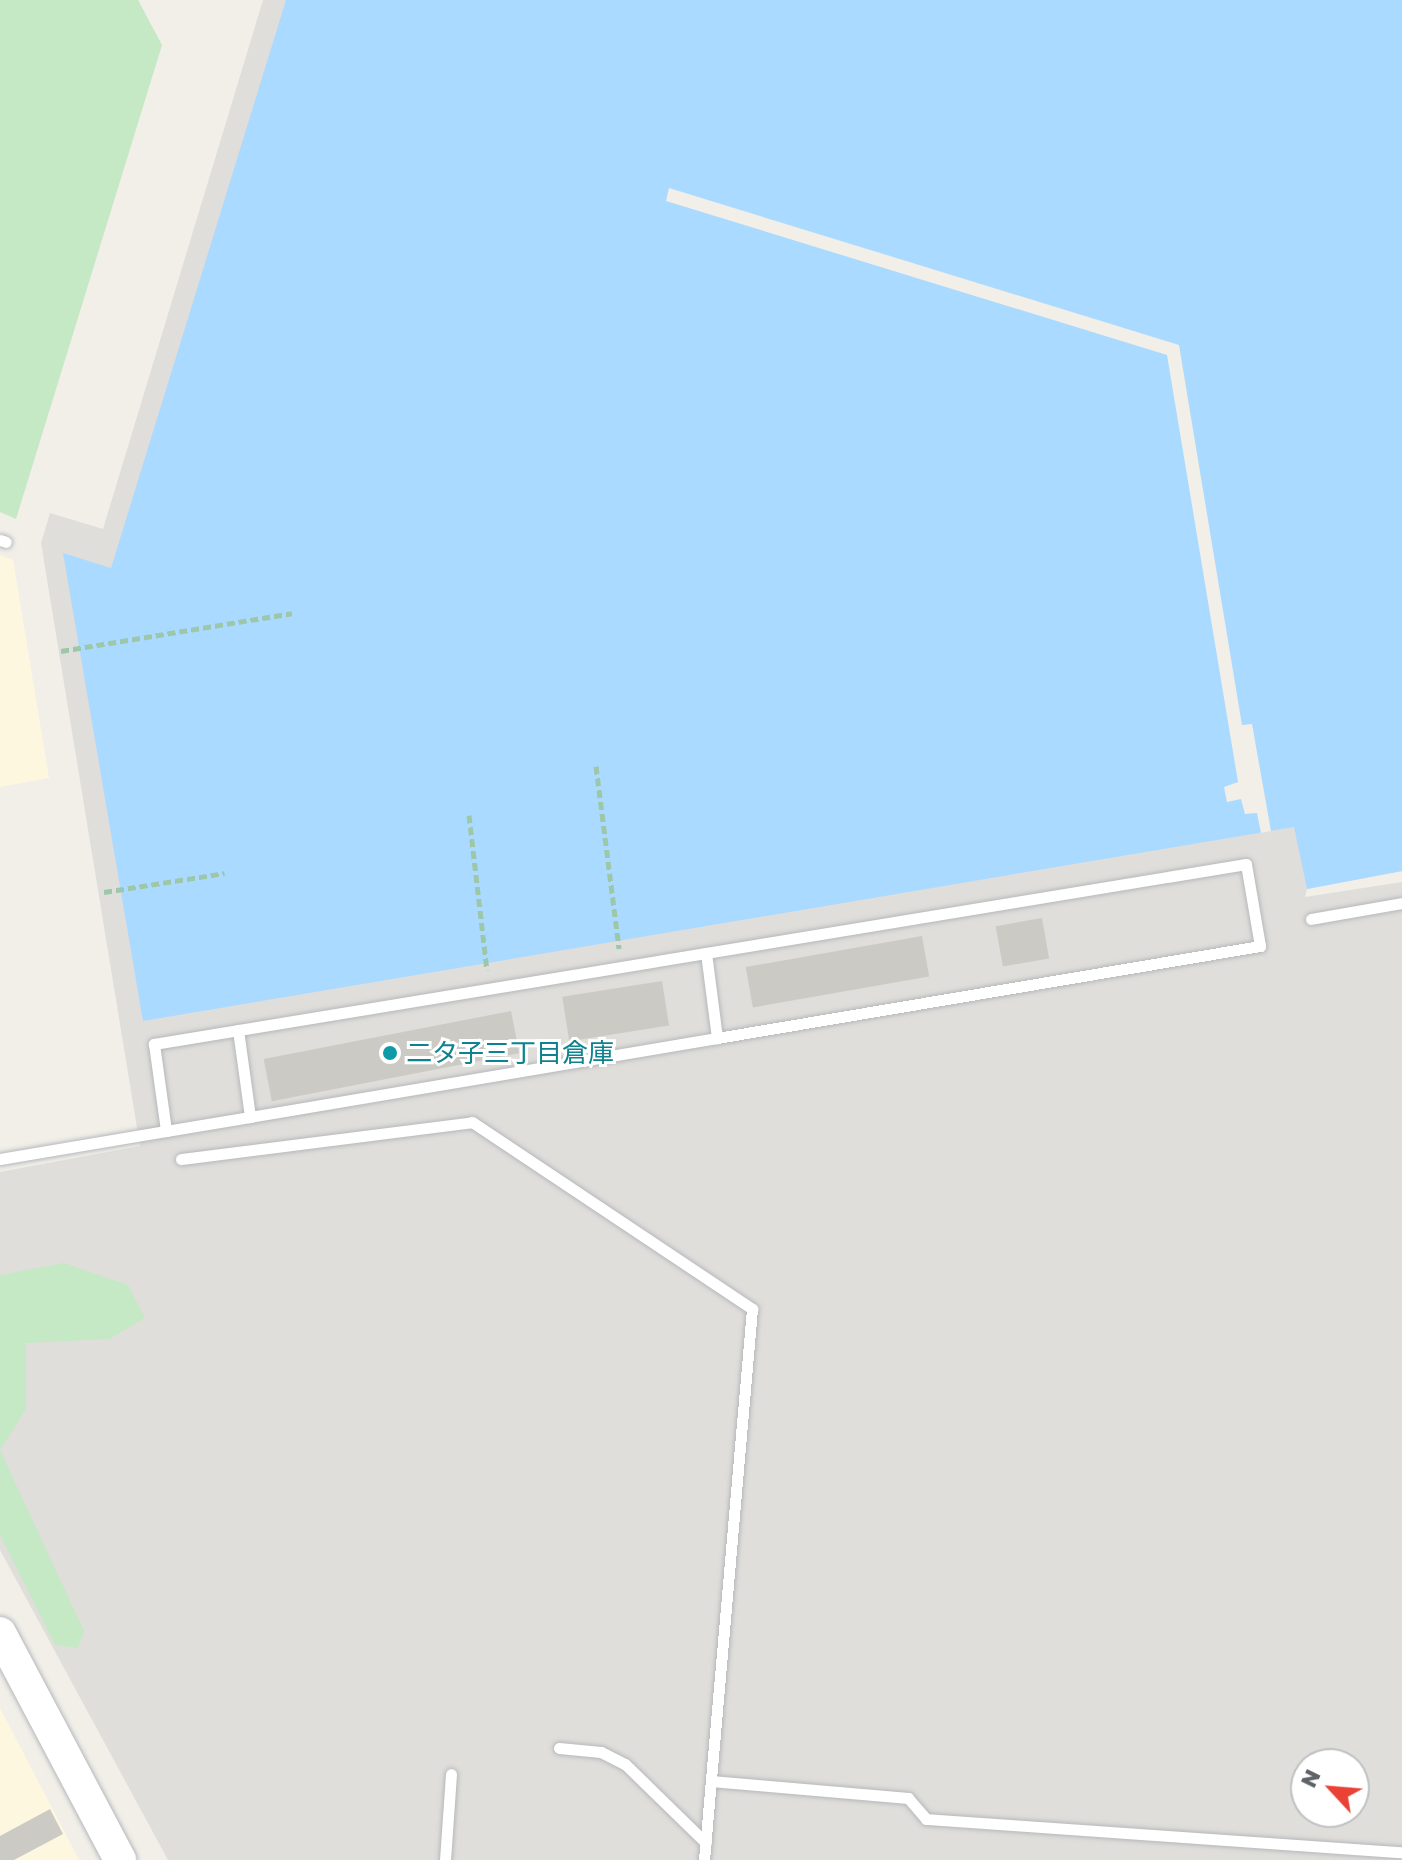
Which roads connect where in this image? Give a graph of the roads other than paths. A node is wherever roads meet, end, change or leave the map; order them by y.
1 (1402, 903) edge
2 (1311, 919) dead end
3 (706, 953) junction
4 (238, 1030) junction
5 (717, 1038) junction
6 (250, 1117) junction
7 (166, 1131) junction
8 (0, 1159) edge
9 (181, 1159) dead end
10 (0, 1633) edge
11 (559, 1748) dead end
12 (451, 1774) dead end
13 (711, 1781) junction
14 (706, 1843) junction
15 (1402, 1852) edge
16 (120, 1860) edge
17 (445, 1860) edge
18 (704, 1860) edge

1 - 2 lane
3 - 4 lane
3 - 5 lane
3 - 5 lane
4 - 6 lane
4 - 7 lane
5 - 6 lane
6 - 7 lane
7 - 8 lane
9 - 13 lane
10 - 16 street
11 - 14 lane
12 - 17 lane
13 - 14 lane
13 - 15 lane
14 - 18 lane

